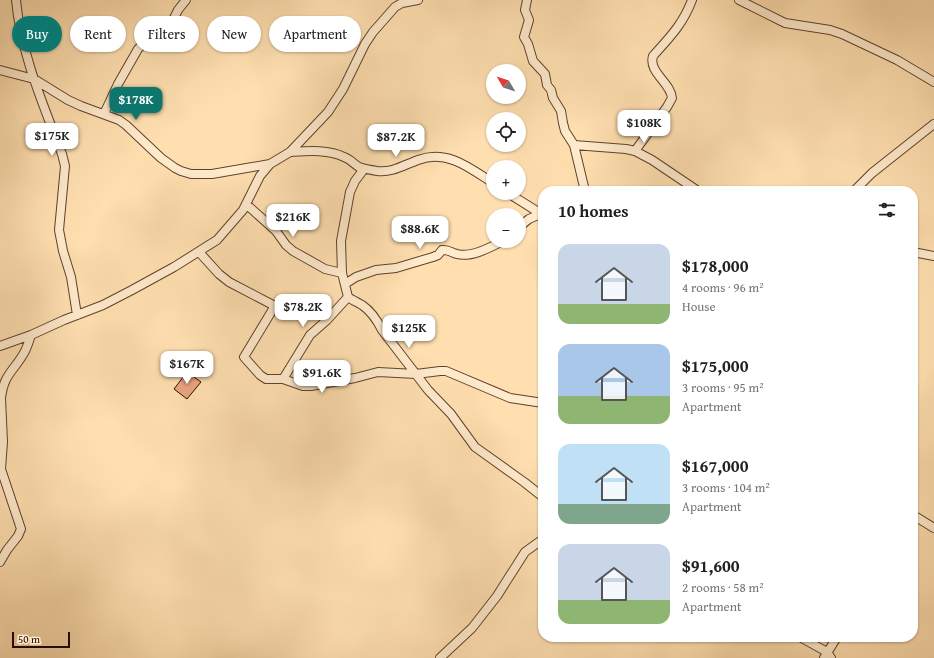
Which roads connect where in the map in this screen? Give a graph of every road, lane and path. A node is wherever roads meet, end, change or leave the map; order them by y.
1 (16, 0) edge
2 (186, 0) edge
3 (418, 0) edge
4 (527, 0) edge
5 (692, 0) edge
6 (739, 0) edge
7 (401, 2) edge
8 (0, 70) edge
9 (34, 79) junction
10 (934, 82) edge
11 (104, 114) junction
12 (934, 124) edge
13 (574, 145) junction
14 (635, 151) junction
15 (290, 152) junction
16 (270, 164) junction
17 (364, 169) junction
18 (486, 178) edge
19 (584, 186) edge
20 (691, 186) edge
21 (858, 186) edge
22 (519, 200) edge
23 (246, 204) junction
24 (538, 212) edge
25 (538, 217) edge
26 (526, 223) edge
27 (488, 248) edge
28 (199, 252) junction
29 (918, 253) edge
30 (934, 256) edge
31 (342, 273) junction
32 (345, 284) junction
33 (348, 296) junction
34 (77, 315) junction
35 (31, 335) junction
36 (0, 346) edge
37 (416, 374) junction
38 (283, 379) junction
39 (0, 398) edge
40 (538, 402) edge
41 (538, 493) edge
42 (918, 518) edge
43 (934, 528) edge
44 (538, 543) edge
45 (0, 562) edge
46 (807, 642) edge
47 (834, 642) edge
48 (827, 656) edge
49 (440, 658) edge

1 - 9 street
2 - 11 street
3 - 7 street
4 - 13 street
5 - 14 street
6 - 10 street
7 - 15 street
8 - 9 street
9 - 11 street
9 - 34 street
11 - 16 street
12 - 21 street
13 - 14 street
13 - 19 street
14 - 20 street
15 - 16 street
15 - 17 street
16 - 23 street
17 - 18 street
17 - 31 street
22 - 24 street
23 - 28 street
23 - 31 street
25 - 26 street
27 - 32 street
28 - 34 street
28 - 38 street
29 - 30 street
31 - 32 street
32 - 33 street
33 - 37 street
33 - 38 street
34 - 35 street
35 - 36 street
35 - 39 street
37 - 38 street
37 - 40 street
37 - 41 street
39 - 45 street
42 - 43 street
44 - 49 street
46 - 48 street
47 - 48 street

